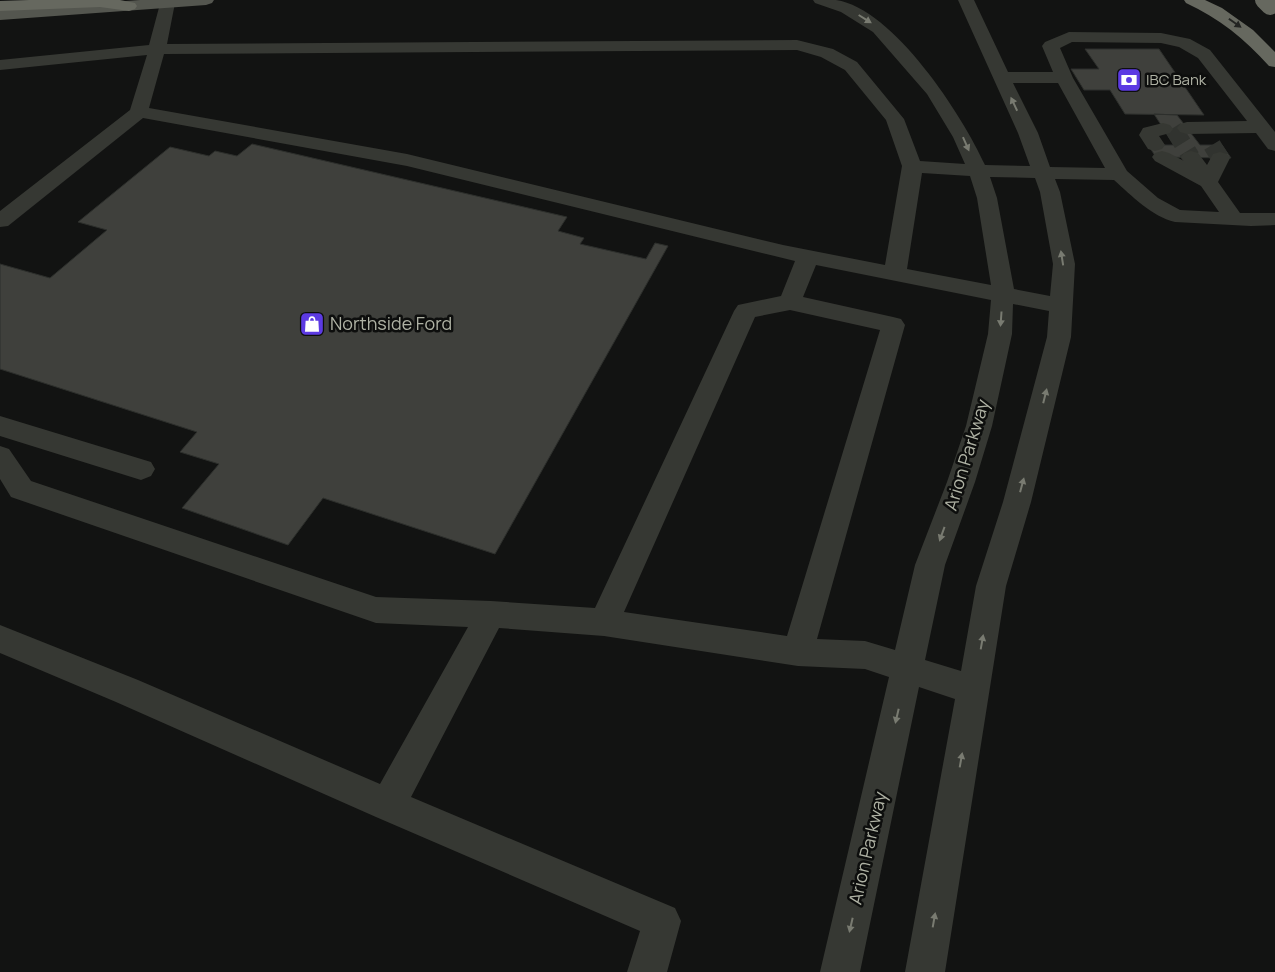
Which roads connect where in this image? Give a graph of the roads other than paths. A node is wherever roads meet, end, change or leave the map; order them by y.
1 (206, 0) edge
2 (821, 0) edge
3 (966, 0) edge
4 (1192, 0) edge
5 (1264, 0) edge
6 (167, 3) junction
7 (0, 6) edge
8 (129, 6) junction
9 (1275, 11) edge
10 (0, 15) edge
11 (157, 49) junction
12 (1275, 62) edge
13 (0, 65) edge
14 (1002, 77) junction
15 (1064, 78) junction
16 (139, 112) junction
17 (1261, 127) junction
18 (1160, 144) dead end
19 (1275, 145) edge
20 (1191, 157) tunnel mouth
21 (912, 166) junction
22 (978, 171) junction
23 (1042, 171) junction
24 (1120, 174) junction
25 (1208, 182) junction
26 (1234, 219) junction
27 (1275, 219) edge
28 (0, 221) edge
29 (808, 256) junction
30 (895, 274) junction
31 (1002, 295) junction
32 (790, 302) junction
33 (1061, 306) junction
34 (0, 426) edge
35 (0, 456) edge
36 (141, 469) dead end
37 (491, 614) junction
38 (604, 622) junction
39 (0, 638) edge
40 (798, 652) junction
41 (908, 668) junction
42 (974, 690) junction
43 (388, 805) junction
44 (647, 972) edge
45 (840, 972) edge
46 (925, 972) edge

1 - 6 main road
2 -> 22 street, Arion Parkway
3 - 14 street
4 -> 12 highway
5 - 9 highway, bridge
6 - 8 main road
6 - 11 street
7 - 8 highway
8 - 10 main road
11 - 13 street
11 - 16 street
11 - 21 street
14 - 15 street
23 -> 14 street
15 - 17 street
15 - 24 street
16 - 28 street
16 - 29 street
17 - 19 street
17 - 25 street
18 - 25 street
20 - 25 street
21 - 22 street
21 - 30 street
22 - 23 street
22 - 31 street, Arion Parkway
23 - 24 street
33 -> 23 street
24 - 26 street
25 - 26 street
26 - 27 street
29 - 30 street
29 - 32 street
30 - 31 street
31 - 33 street
31 -> 41 street, Arion Parkway
32 - 38 street
32 - 40 street
42 -> 33 street
34 - 36 street
35 - 37 street
37 - 38 street
37 - 43 street
38 - 40 street
39 - 43 street
40 - 41 street
41 - 42 street
41 -> 45 street, Arion Parkway
46 -> 42 street
43 - 44 street

